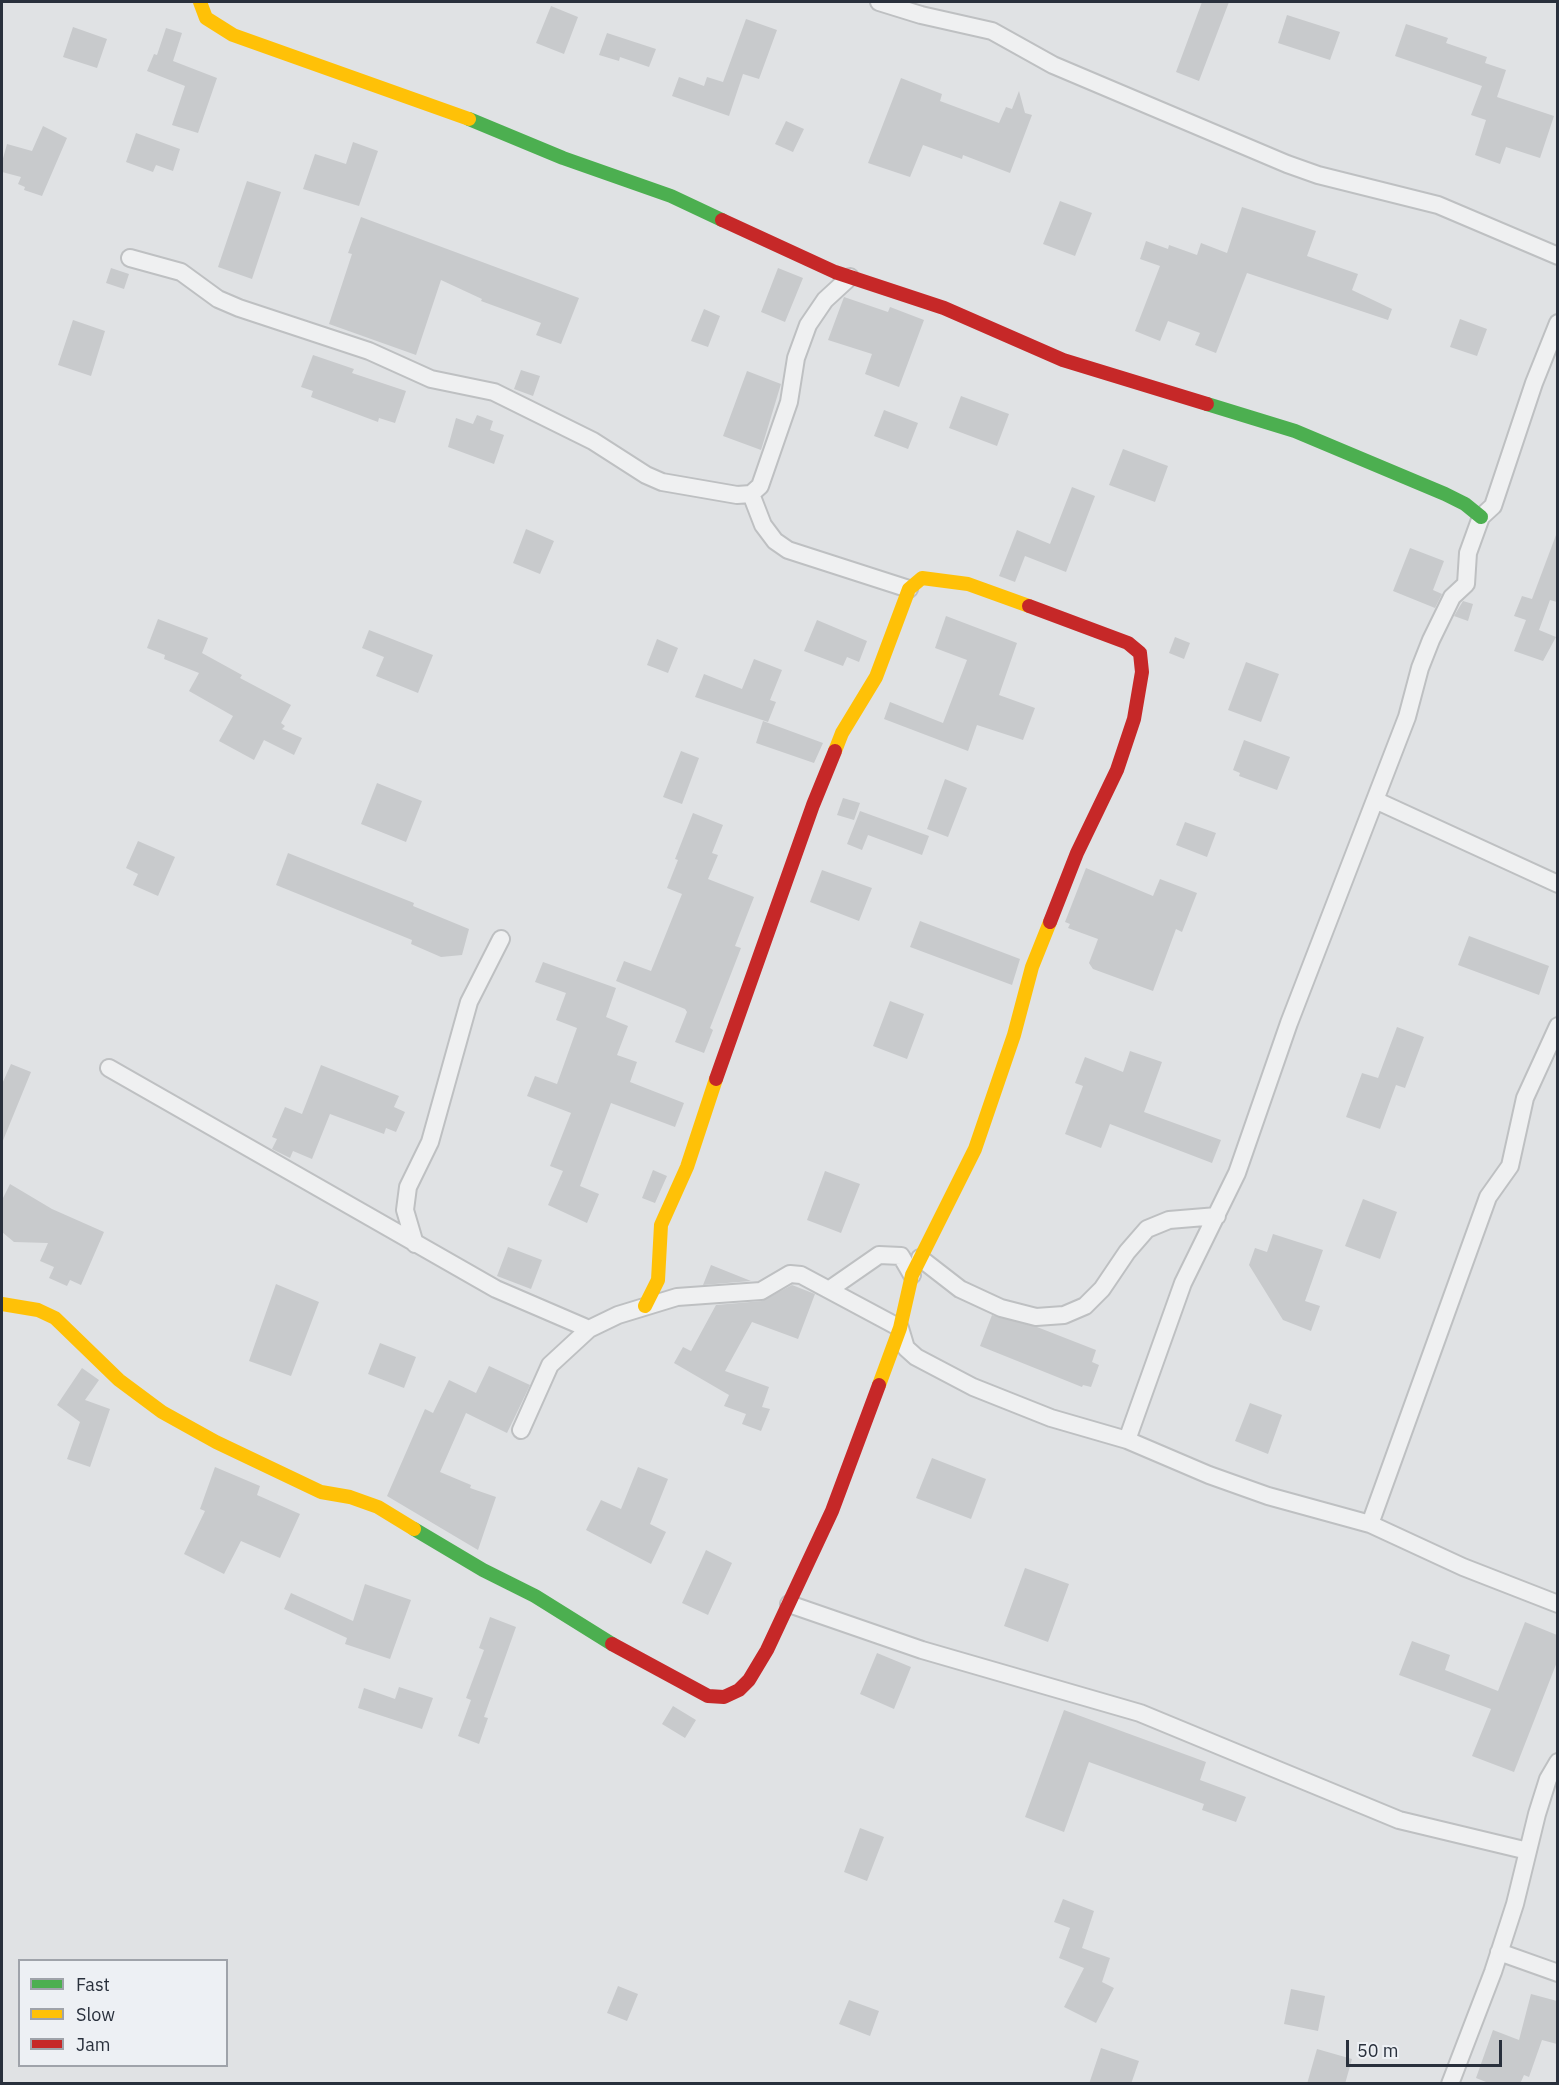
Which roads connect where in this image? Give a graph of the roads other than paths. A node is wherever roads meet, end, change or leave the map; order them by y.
1 (200, 2) edge
2 (879, 2) edge
3 (130, 258) dead end
4 (1557, 258) edge
5 (850, 277) junction
6 (1557, 323) edge
7 (751, 494) junction
8 (1481, 517) junction
9 (909, 589) junction
10 (1375, 800) junction
11 (1557, 884) edge
12 (501, 939) dead end
13 (1557, 1026) edge
14 (109, 1068) dead end
15 (1217, 1216) junction
16 (415, 1244) junction
17 (920, 1258) junction
18 (912, 1275) junction
19 (658, 1280) junction
20 (830, 1289) junction
21 (677, 1297) junction
22 (2, 1304) edge
23 (645, 1306) junction
24 (900, 1328) junction
25 (589, 1329) junction
26 (521, 1430) dead end
27 (1127, 1440) junction
28 (1370, 1524) junction
29 (789, 1604) junction
30 (1557, 1604) edge
31 (1557, 1762) edge
32 (1527, 1851) junction
33 (1499, 1952) junction
34 (1557, 1973) edge
35 (1450, 2084) edge

1 - 5 street
2 - 4 street
3 - 7 street
5 - 7 street
5 - 8 street
6 - 8 street
7 - 9 street
8 - 10 street
9 - 17 street
9 - 19 street
10 - 11 street
10 - 15 street
12 - 16 street
13 - 28 street
14 - 16 street
15 - 17 street
15 - 27 street
16 - 25 street
17 - 18 street
18 - 20 street
18 - 24 street
19 - 21 street
19 - 23 street
20 - 21 street
20 - 24 street
21 - 23 street
22 - 29 street
23 - 25 street
24 - 27 street
24 - 29 street
25 - 26 street
27 - 28 street
28 - 30 street
29 - 32 street
31 - 32 street
32 - 33 street
33 - 34 street
33 - 35 street

